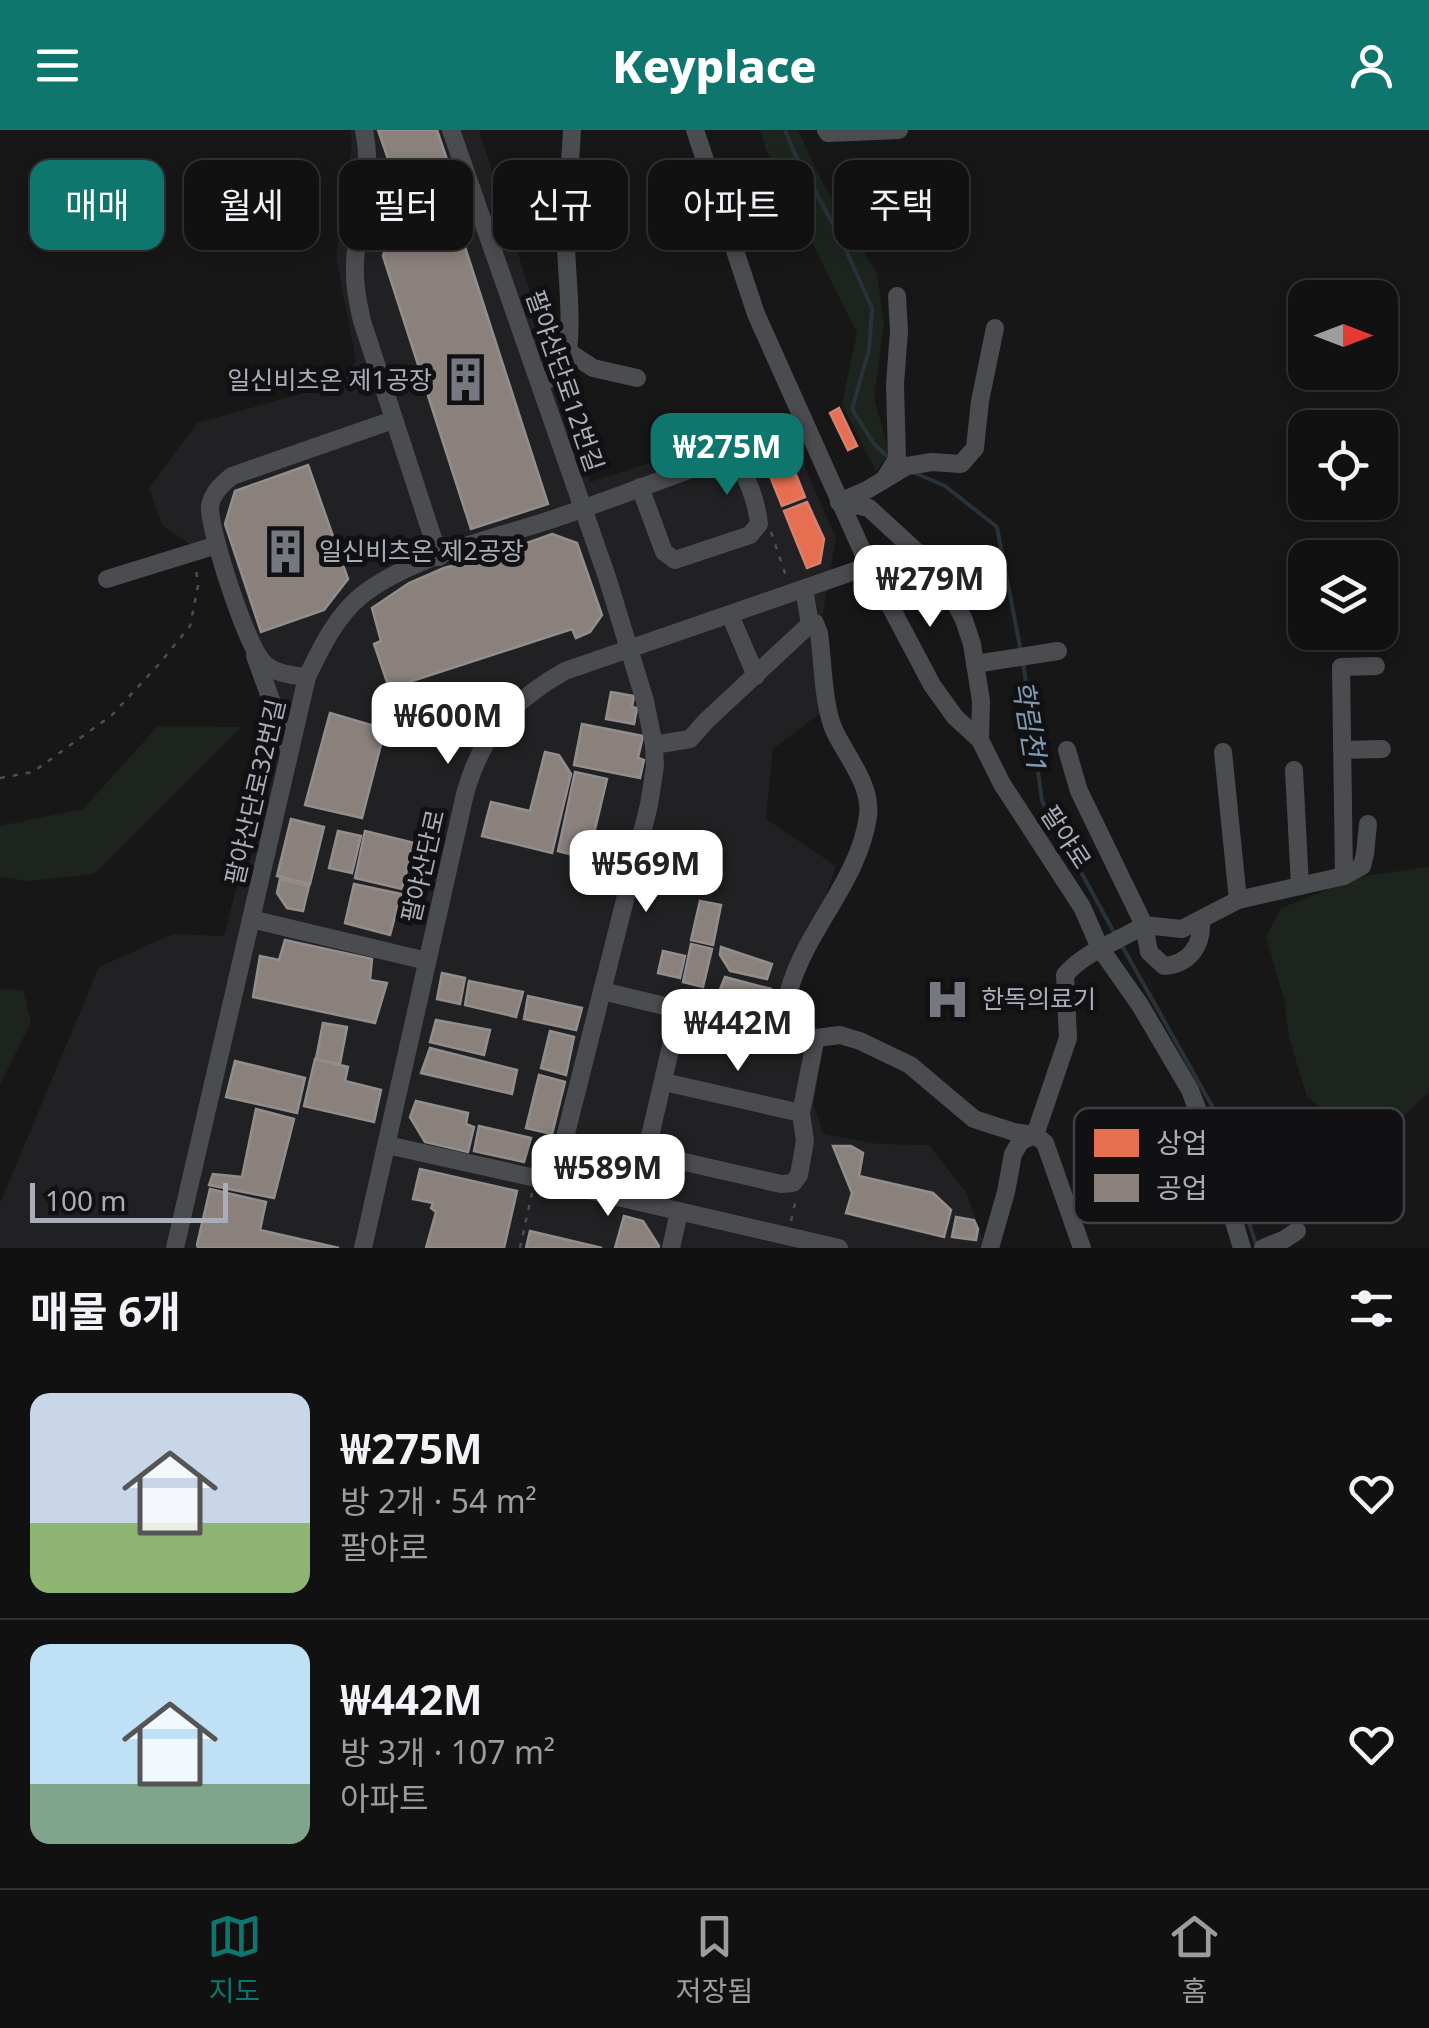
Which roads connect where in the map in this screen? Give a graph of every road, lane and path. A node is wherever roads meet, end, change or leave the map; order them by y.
1 (364, 130) edge
2 (451, 130) edge
3 (572, 130) edge
4 (695, 130) edge
5 (826, 130) edge
6 (900, 130) edge
7 (897, 296) dead end
8 (995, 328) dead end
9 (569, 352) junction
10 (637, 378) dead end
11 (540, 382) junction
12 (393, 420) junction
13 (902, 462) junction
14 (640, 487) junction
15 (838, 502) junction
16 (583, 509) junction
17 (756, 510) junction
18 (217, 545) junction
19 (194, 552) junction
20 (439, 557) junction
21 (868, 566) junction
22 (106, 579) dead end
23 (797, 591) junction
24 (730, 615) junction
25 (810, 624) junction
26 (252, 646) junction
27 (629, 649) junction
28 (1051, 652) dead end
29 (975, 664) junction
30 (1376, 666) dead end
31 (756, 676) junction
32 (307, 678) junction
33 (980, 740) junction
34 (654, 745) junction
35 (1382, 749) dead end
36 (290, 750) junction
37 (1068, 750) dead end
38 (1342, 750) junction
39 (1222, 752) dead end
40 (1294, 770) dead end
41 (0, 778) edge
42 (1368, 824) dead end
43 (1344, 876) junction
44 (1300, 886) junction
45 (1238, 900) junction
46 (1200, 919) junction
47 (252, 920) junction
48 (1139, 929) junction
49 (1104, 946) junction
50 (427, 961) junction
51 (602, 991) junction
52 (679, 1011) junction
53 (794, 1036) junction
54 (815, 1042) junction
55 (664, 1082) junction
56 (1197, 1108) edge
57 (801, 1113) junction
58 (1035, 1135) junction
59 (387, 1145) junction
60 (545, 1179) junction
61 (793, 1183) junction
62 (679, 1212) junction
63 (1234, 1223) edge
64 (1291, 1235) dead end
65 (787, 1236) junction
66 (175, 1248) edge
67 (363, 1248) edge
68 (520, 1248) edge
69 (671, 1248) edge
70 (839, 1248) edge
71 (990, 1248) edge
72 (1082, 1248) edge
73 (1242, 1248) edge
74 (1262, 1248) edge

1 - 12 street
2 - 11 street, 팔야산단로12번길
3 - 9 street
4 - 15 street, 팔야로
5 - 6 street
7 - 13 street
8 - 13 street
9 - 10 street
9 - 11 street
11 - 16 street, 팔야산단로12번길
12 - 18 street
12 - 20 street
13 - 15 street
14 - 16 street, 팔야산단로32번길
14 - 17 street, 팔야산단로32번길
14 - 17 street
15 - 21 street, 팔야로
15 - 29 street
16 - 20 street, 팔야산단로32번길
16 - 27 street, 팔야산단로12번길
17 - 23 path
18 - 19 street
18 - 26 street
19 - 22 street
19 - 41 path
20 - 32 street, 팔야산단로32번길
21 - 23 street, 팔야산단로
21 - 33 street, 팔야로
23 - 24 street, 팔야산단로
23 - 25 street
24 - 27 street, 팔야산단로
24 - 31 street
25 - 31 street
25 - 53 street
26 - 32 street
26 - 36 street
27 - 34 street, 팔야산단로12번길
27 - 50 street, 팔야산단로
28 - 29 street
29 - 33 street
30 - 38 street
31 - 34 street
32 - 36 street, 팔야산단로32번길
33 - 49 street, 팔야로
34 - 51 street, 팔야산단로12번길
35 - 38 street
36 - 47 street, 팔야산단로32번길
37 - 48 street
38 - 43 street
39 - 45 street
40 - 44 street
42 - 43 street
43 - 44 street
44 - 45 street
45 - 46 street
46 - 48 street
46 - 48 street
47 - 50 street
47 - 66 street, 팔야산단로32번길
48 - 49 street
49 - 56 street, 팔야로
49 - 58 street
50 - 59 street, 팔야산단로
51 - 52 street
51 - 60 street, 팔야산단로12번길
52 - 53 street
52 - 55 street
53 - 54 street
54 - 57 street
54 - 58 street
55 - 57 street
55 - 61 street
57 - 61 street
58 - 71 street
58 - 72 street
59 - 60 street
59 - 67 street, 팔야산단로
60 - 62 street
60 - 68 path
61 - 65 path
62 - 65 street
62 - 69 street
63 - 73 street, 팔야로
64 - 74 street
65 - 70 street

